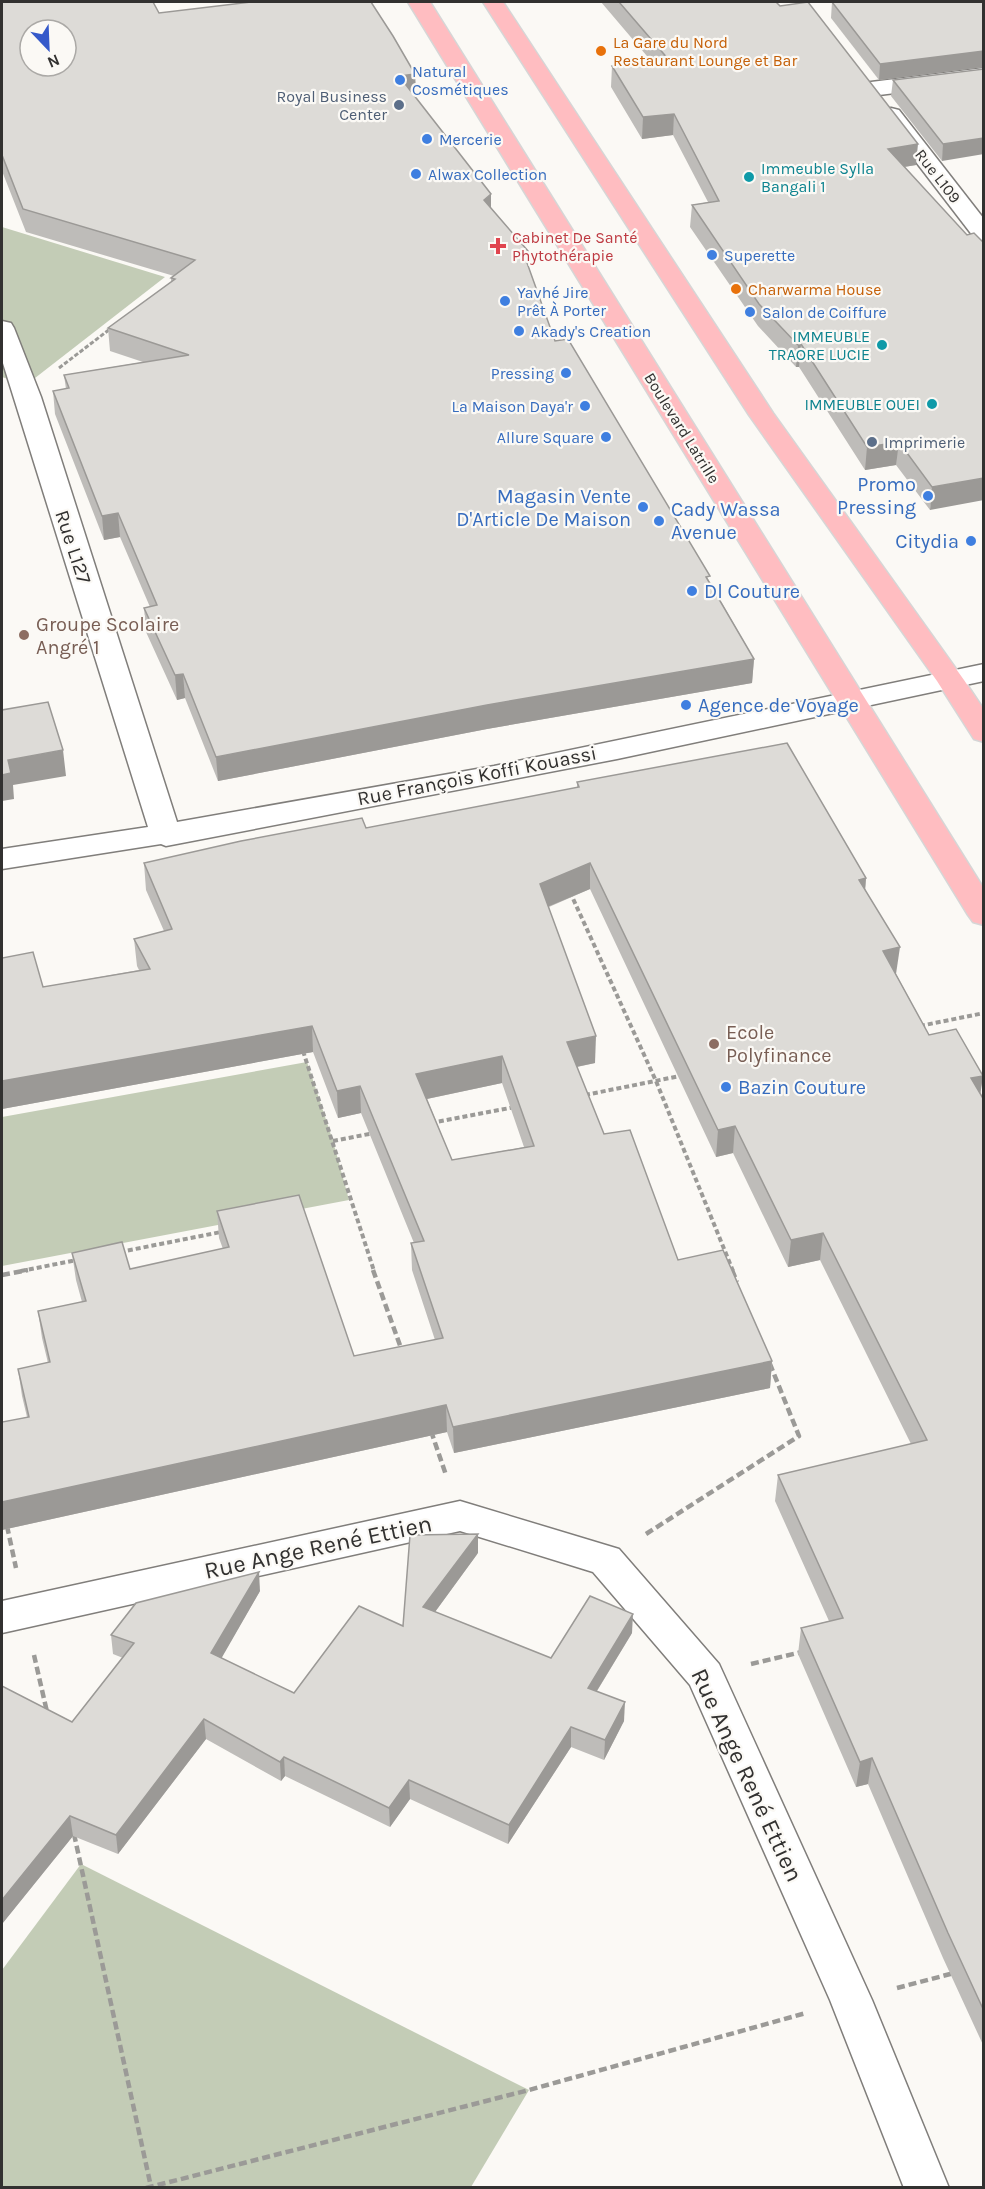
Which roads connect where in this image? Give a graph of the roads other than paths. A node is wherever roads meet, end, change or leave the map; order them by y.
1 (419, 2) edge
2 (493, 2) edge
3 (984, 75) edge
4 (984, 235) edge
5 (2, 328) edge
6 (984, 672) edge
7 (950, 680) junction
8 (852, 703) junction
9 (984, 733) edge
10 (166, 836) junction
11 (2, 859) edge
12 (984, 915) edge
13 (13, 1614) edge
14 (927, 2187) edge

1 - 8 main road, Boulevard Latrille
2 - 7 main road
3 - 4 street, Rue L109
5 - 10 street, Rue L127
6 - 7 street, Rue François Koffi Kouassi
7 - 8 street, Rue François Koffi Kouassi
7 - 9 main road
8 - 10 street, Rue François Koffi Kouassi
8 - 12 main road, Boulevard Latrille
10 - 11 street, Rue François Koffi Kouassi
13 - 14 street, Rue Ange René Ettien

